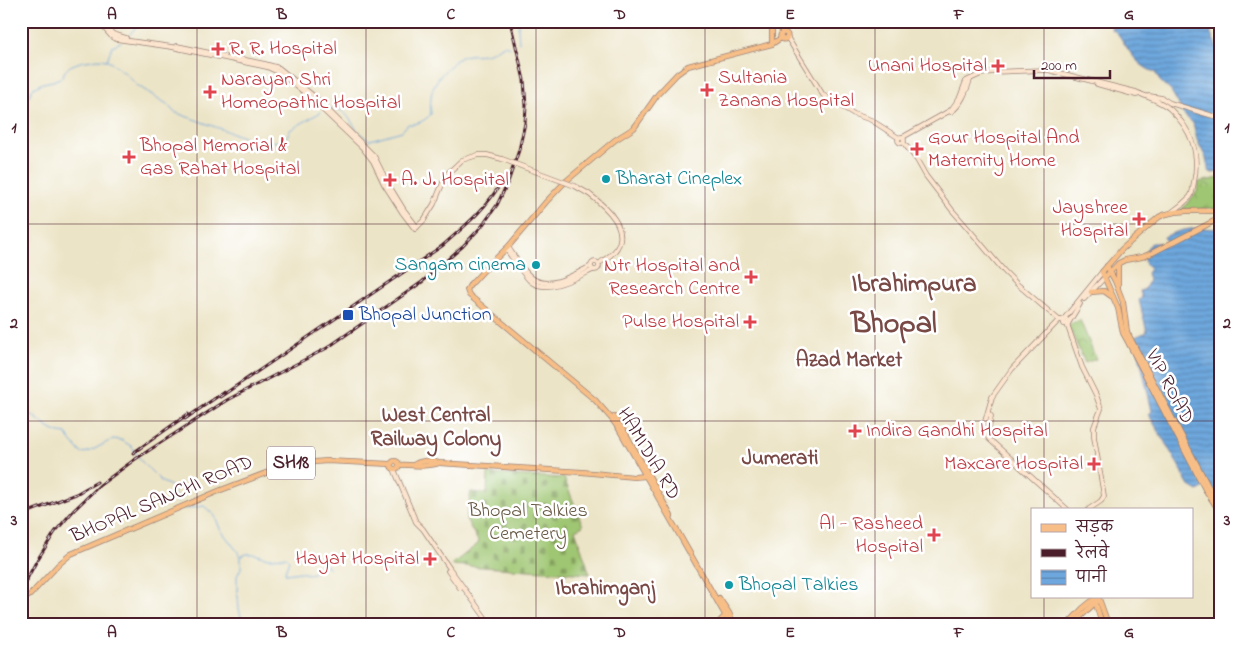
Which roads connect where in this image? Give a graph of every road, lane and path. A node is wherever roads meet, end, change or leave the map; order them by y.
1 (98, 21) edge
2 (102, 21) edge
3 (772, 22) edge
4 (784, 36) junction
5 (772, 44) junction
6 (1142, 94) junction
7 (1220, 118) edge
8 (902, 139) junction
9 (403, 211) junction
10 (1220, 211) edge
11 (1170, 213) junction
12 (1220, 218) edge
13 (507, 248) junction
14 (1118, 264) junction
15 (1107, 266) junction
16 (1110, 272) junction
17 (1104, 274) junction
18 (473, 282) junction
19 (1118, 289) junction
20 (1091, 292) junction
21 (1114, 299) junction
22 (504, 321) junction
23 (1064, 321) junction
24 (1129, 341) junction
25 (990, 415) junction
26 (990, 436) dead end
27 (391, 464) junction
28 (399, 465) junction
29 (394, 469) junction
30 (645, 476) junction
31 (1207, 488) junction
32 (1220, 506) edge
33 (1066, 508) edge
34 (1090, 508) edge
35 (1220, 512) edge
36 (714, 592) junction
37 (1096, 599) edge
38 (21, 602) edge
39 (722, 609) junction
40 (1087, 609) junction
41 (1098, 612) junction
42 (727, 614) junction
43 (730, 622) edge
44 (488, 624) edge
45 (717, 624) edge
46 (1068, 624) edge
47 (1073, 624) edge
48 (1102, 624) edge
49 (1108, 624) edge

1 - 9 main road
2 - 9 main road
3 - 4 main road
3 - 5 main road
4 - 5 main road
4 - 8 main road
5 - 13 main road
6 - 7 main road
6 - 8 main road
6 - 11 main road
8 - 23 main road
9 - 13 main road, bridge
10 - 11 main road
11 - 15 main road
12 - 14 main road
13 - 18 main road
14 - 16 main road
14 - 19 main road
15 - 16 main road, VIP ROAD
15 - 17 main road
16 - 17 main road
16 - 19 main road, VIP ROAD
17 - 20 main road
17 - 21 main road, VIP ROAD
17 - 23 main road
18 - 22 main road
18 - 22 main road
19 - 24 main road, VIP ROAD
20 - 21 main road
20 - 23 main road
21 - 24 main road, VIP ROAD
22 - 30 main road, HAMIDIA RD
23 - 25 main road
23 - 34 main road
24 - 31 main road, VIP ROAD
25 - 26 main road
25 - 33 main road
27 - 28 main road
27 - 29 main road
27 - 38 main road, BHOPAL SANCHI ROAD / SH18
28 - 29 main road
28 - 30 main road
29 - 44 main road
30 - 36 main road, HAMIDIA RD
31 - 32 main road, VIP ROAD
31 - 35 main road, VIP ROAD
36 - 39 main road, HAMIDIA RD
36 - 42 main road, HAMIDIA RD
37 - 40 main road
37 - 41 main road
37 - 46 main road
37 - 49 main road
39 - 42 main road, HAMIDIA RD
39 - 45 main road
40 - 41 main road
40 - 47 main road
41 - 48 main road
42 - 43 main road, HAMIDIA RD
42 - 45 main road

